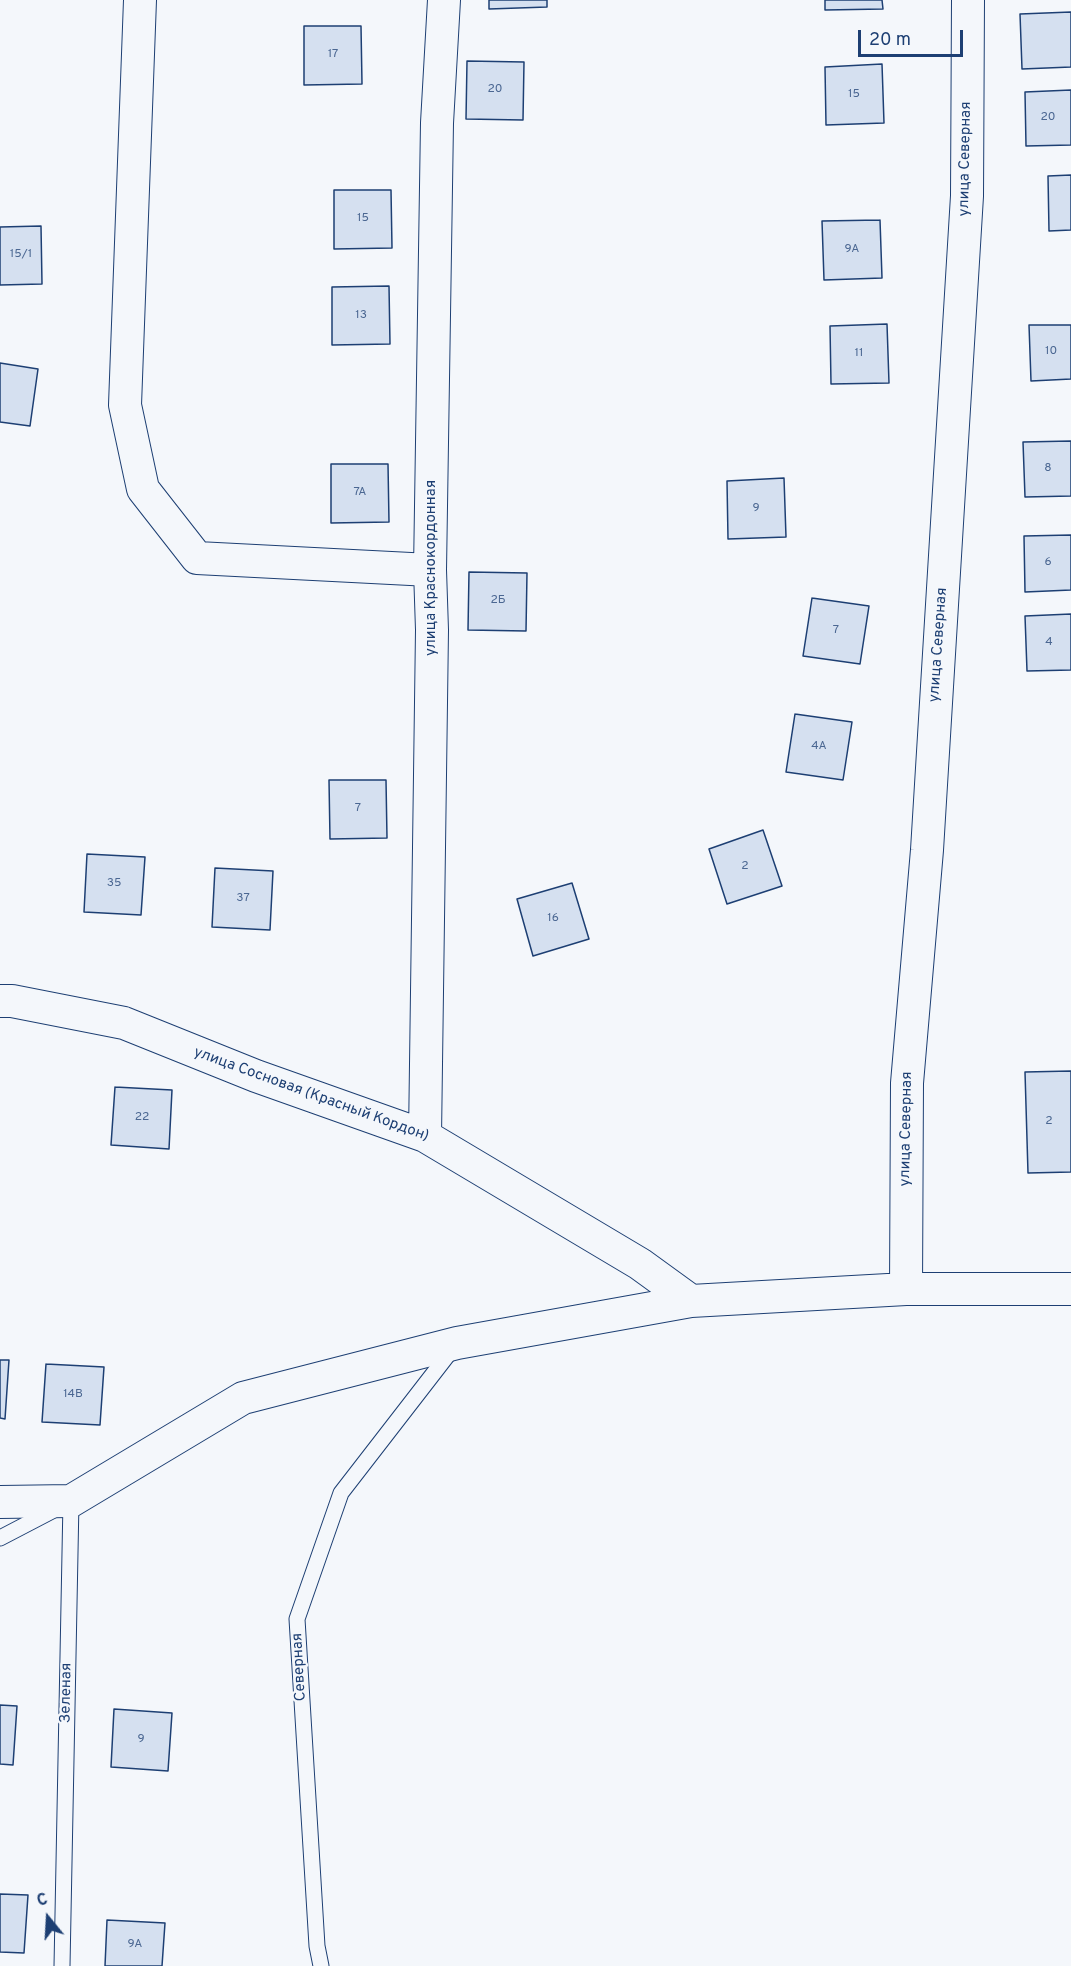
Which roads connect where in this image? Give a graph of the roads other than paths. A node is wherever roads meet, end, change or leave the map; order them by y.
1 (140, 0) edge
2 (444, 0) edge
3 (968, 0) edge
4 (430, 570) junction
5 (0, 1001) edge
6 (425, 1136) junction
7 (906, 1289) junction
8 (1071, 1289) edge
9 (691, 1301) junction
10 (457, 1343) junction
11 (71, 1501) junction
12 (0, 1502) edge
13 (0, 1538) edge
14 (62, 1966) edge
15 (321, 1966) edge

1 - 4 street
2 - 4 street, улица Краснокордонная
3 - 7 street, улица Северная
4 - 6 street, улица Краснокордонная
5 - 6 street, улица Сосновая (Красный Кордон)
6 - 9 street, улица Сосновая (Красный Кордон)
7 - 8 street
7 - 9 street
9 - 10 street
10 - 11 street
10 - 15 lane, Северная
11 - 12 street
11 - 13 lane
11 - 14 lane, Зеленая

